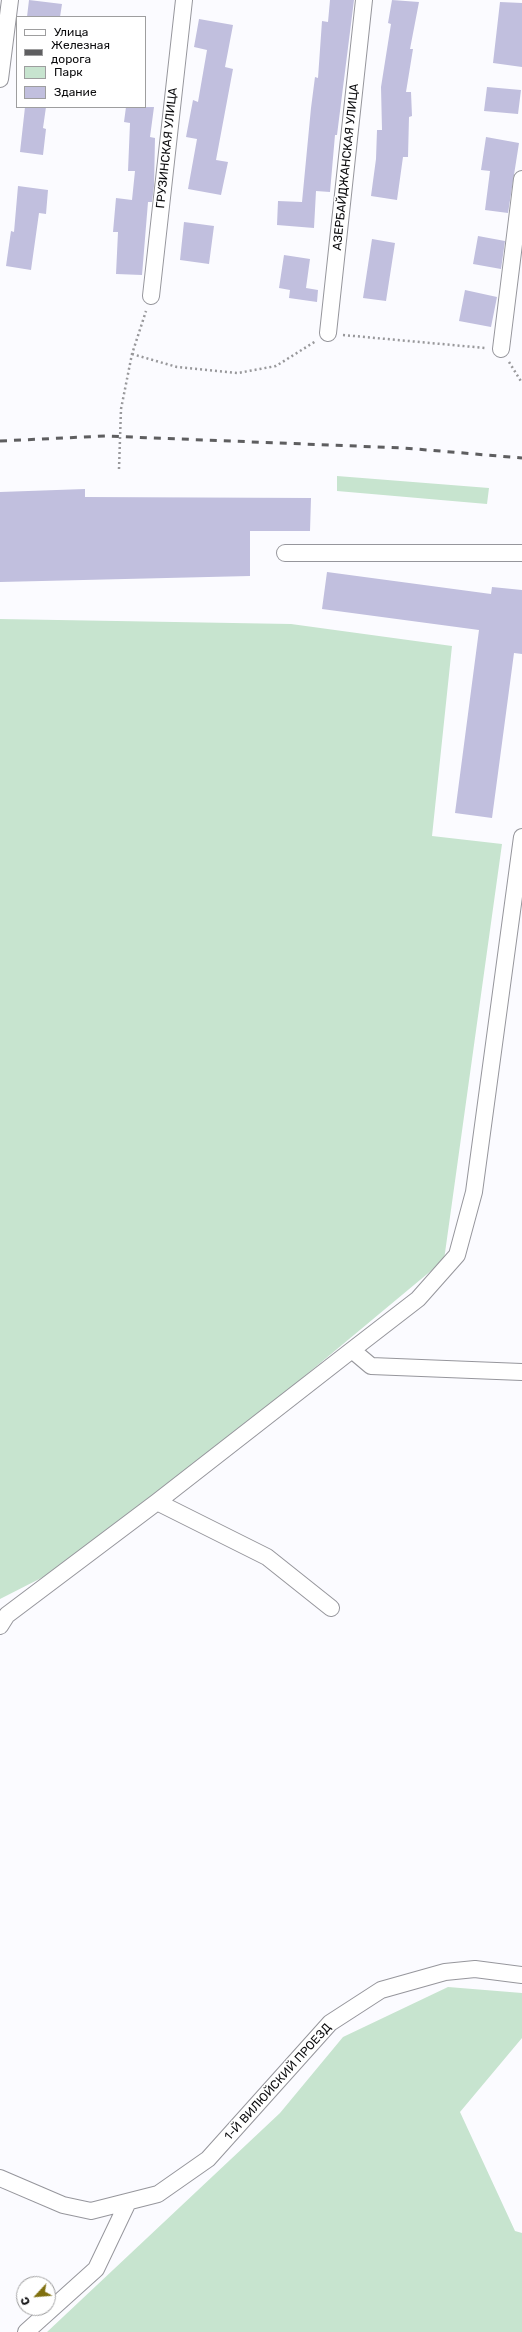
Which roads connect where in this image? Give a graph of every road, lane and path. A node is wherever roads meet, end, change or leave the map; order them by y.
1 (10, 0) edge
2 (184, 0) edge
3 (364, 0) edge
4 (0, 79) edge
5 (522, 179) edge
6 (151, 296) joint
7 (328, 333) junction
8 (501, 349) junction
9 (132, 354) junction
10 (522, 384) edge
11 (119, 469) dead end
12 (286, 553) dead end
13 (522, 553) edge
14 (522, 837) edge
15 (352, 1350) junction
16 (522, 1372) edge
17 (157, 1502) junction
18 (331, 1608) dead end
19 (0, 1626) edge
20 (522, 1975) edge
21 (0, 2178) edge
22 (128, 2202) junction
23 (26, 2332) edge

1 - 4 street
2 - 6 street, ГРУЗИНСКАЯ УЛИЦА
3 - 7 street, АЗЕРБАЙДЖАНСКАЯ УЛИЦА
5 - 8 street
6 - 9 path
7 - 8 path
7 - 9 path
8 - 10 path
9 - 11 path
12 - 13 street
14 - 15 street
15 - 16 street
15 - 17 street
17 - 18 street
17 - 19 street
20 - 22 street, 1-Й ВИЛЮЙСКИЙ ПРОЕЗД
21 - 22 street, 1-Й ВИЛЮЙСКИЙ ПРОЕЗД
22 - 23 street

